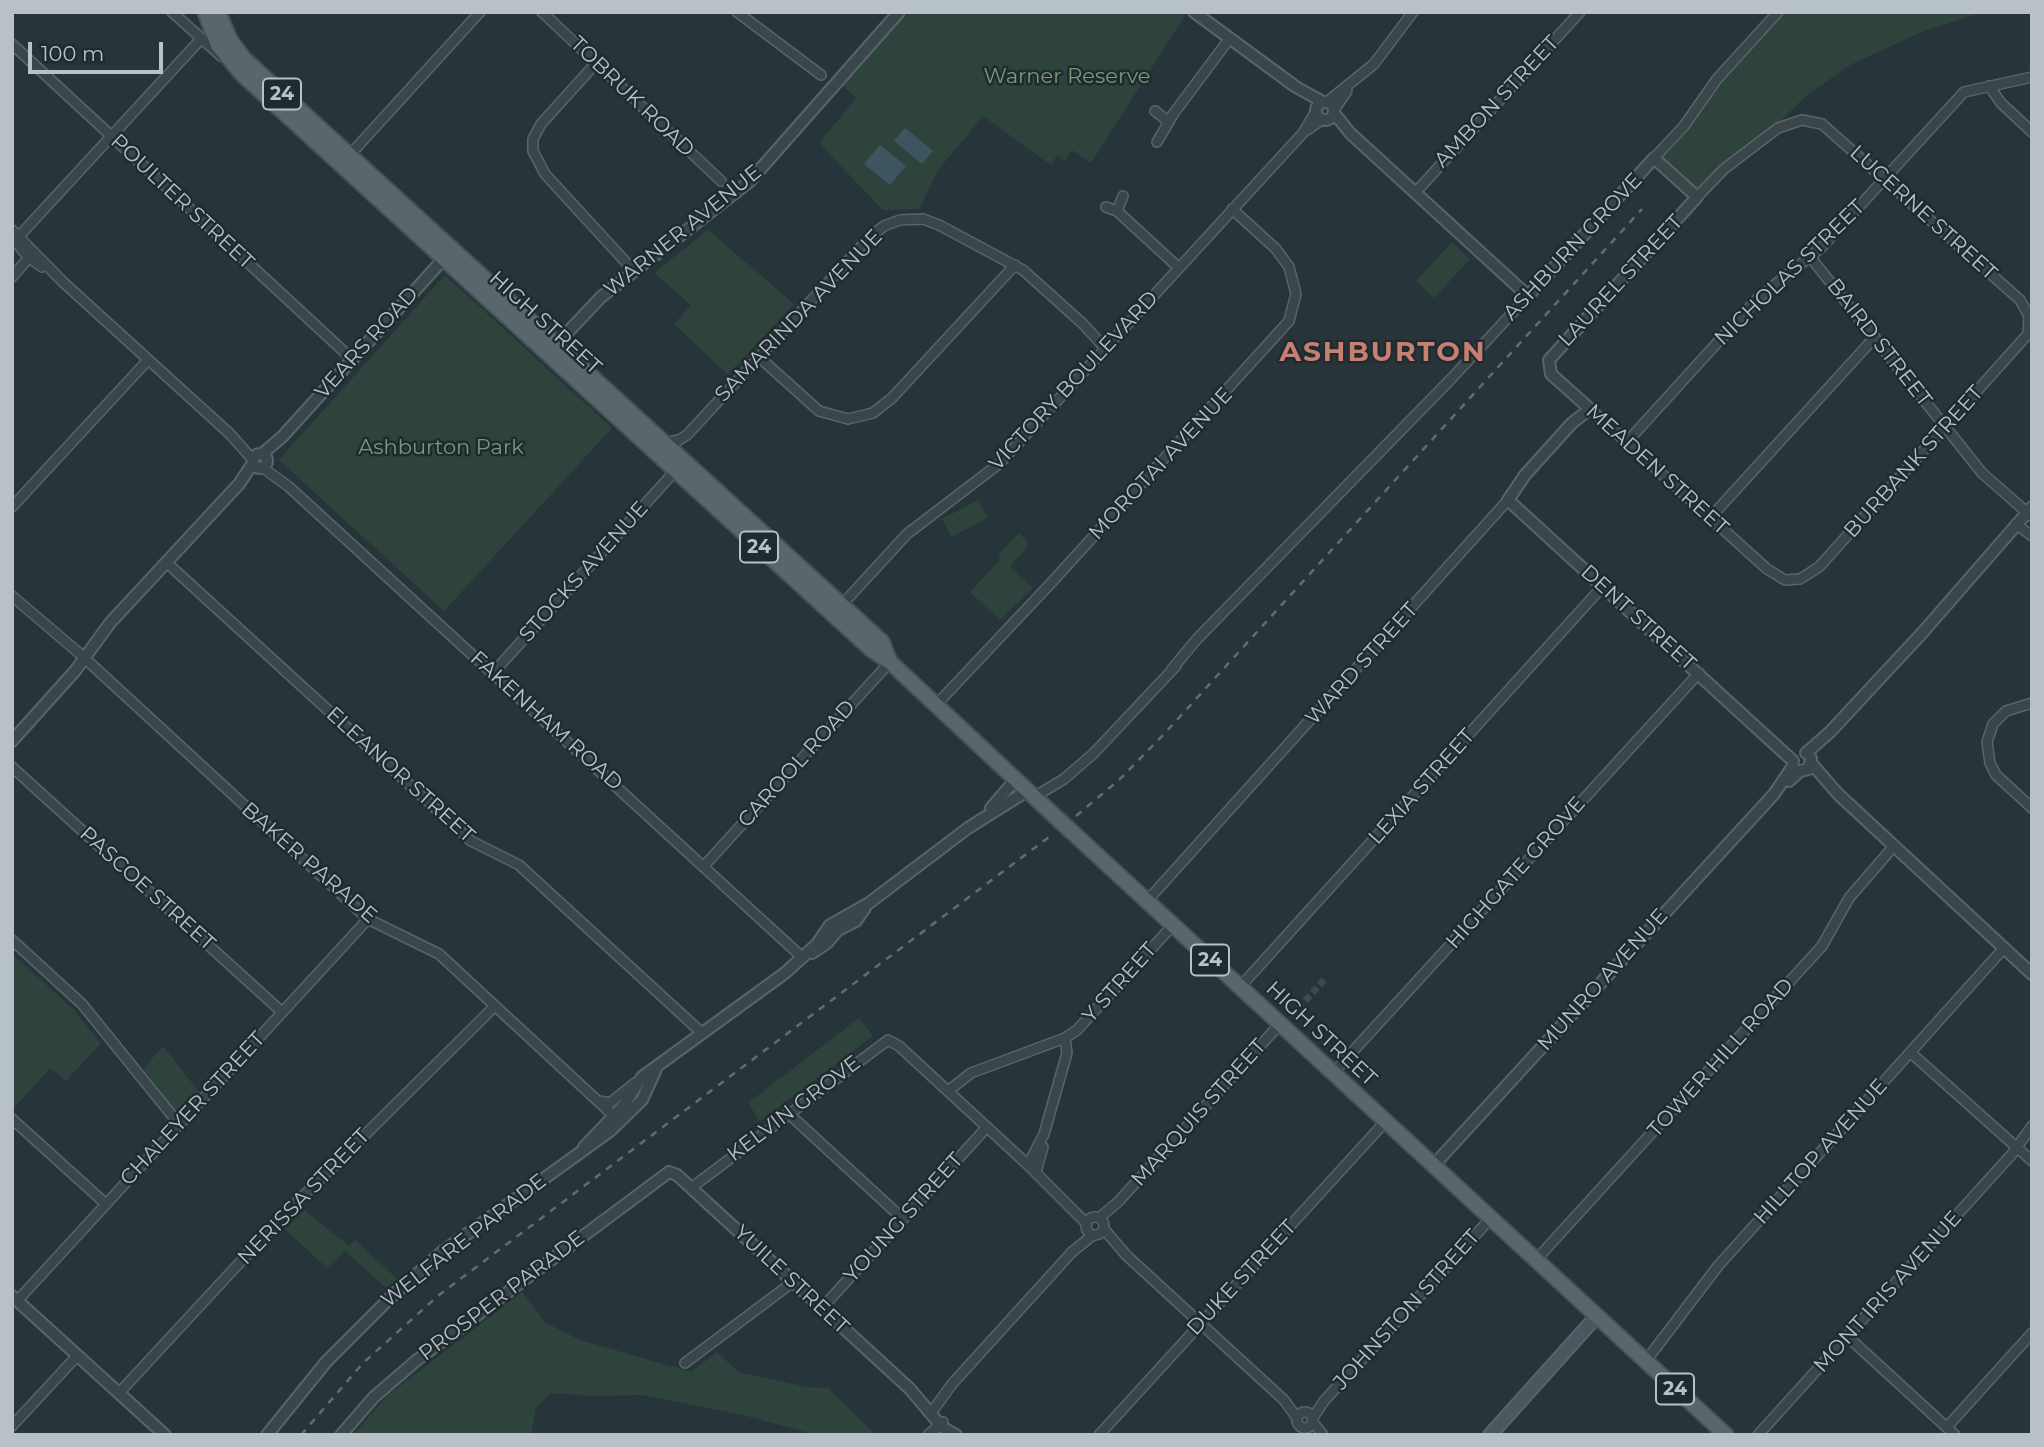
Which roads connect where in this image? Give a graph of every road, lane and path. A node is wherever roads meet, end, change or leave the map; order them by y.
1 (172, 12) edge
2 (205, 12) edge
3 (480, 12) edge
4 (542, 12) edge
5 (737, 12) edge
6 (899, 12) edge
7 (1195, 12) edge
8 (1413, 12) edge
9 (1580, 12) edge
10 (1778, 12) edge
11 (221, 19) edge
12 (1230, 38) junction
13 (201, 39) junction
14 (12, 44) edge
15 (597, 62) junction
16 (236, 68) junction
17 (821, 75) dead end
18 (2032, 77) edge
19 (1989, 86) junction
20 (1155, 111) dead end
21 (1325, 111) junction
22 (1809, 120) joint
23 (1169, 122) junction
24 (2032, 132) edge
25 (111, 137) junction
26 (1157, 142) dead end
27 (345, 160) junction
28 (1653, 160) junction
29 (1885, 178) junction
30 (721, 181) dead end
31 (1415, 192) junction
32 (1123, 196) dead end
33 (1695, 200) junction
34 (1106, 207) dead end
35 (1232, 209) junction
36 (1117, 211) junction
37 (17, 236) edge
38 (448, 253) junction
39 (30, 256) junction
40 (1811, 258) junction
41 (1015, 265) junction
42 (1179, 268) junction
43 (12, 271) edge
44 (634, 271) junction
45 (12, 277) edge
46 (1528, 296) junction
47 (2029, 316) joint
48 (1875, 337) junction
49 (1107, 346) junction
50 (552, 349) junction
51 (759, 357) junction
52 (148, 360) junction
53 (352, 360) junction
54 (1549, 360) joint
55 (1587, 406) junction
56 (1946, 427) junction
57 (1627, 442) junction
58 (664, 443) junction
59 (260, 461) junction
60 (675, 471) junction
61 (1508, 500) junction
62 (12, 507) edge
63 (1710, 518) junction
64 (2026, 519) edge
65 (2032, 536) edge
66 (166, 562) junction
67 (1774, 575) joint
68 (1603, 586) junction
69 (12, 596) edge
70 (837, 609) junction
71 (80, 658) junction
72 (890, 662) junction
73 (493, 673) junction
74 (1699, 673) junction
75 (2032, 703) edge
76 (936, 705) junction
77 (12, 741) edge
78 (1802, 762) junction
79 (12, 767) edge
80 (1015, 780) junction
81 (1034, 798) junction
82 (2032, 808) edge
83 (976, 822) junction
84 (1895, 846) junction
85 (704, 866) junction
86 (1147, 901) junction
87 (368, 919) junction
88 (1172, 925) junction
89 (12, 940) edge
90 (2004, 948) junction
91 (803, 958) junction
92 (2032, 974) edge
93 (1240, 987) junction
94 (495, 1006) junction
95 (282, 1012) junction
96 (1280, 1024) junction
97 (702, 1033) junction
98 (1065, 1038) junction
99 (1912, 1052) junction
100 (658, 1066) junction
101 (971, 1073) junction
102 (1333, 1073) junction
103 (635, 1083) junction
104 (940, 1083) junction
105 (948, 1091) junction
106 (595, 1099) junction
107 (788, 1113) junction
108 (12, 1119) edge
109 (617, 1119) junction
110 (1385, 1122) junction
111 (179, 1124) junction
112 (2032, 1126) edge
113 (987, 1127) junction
114 (1044, 1135) junction
115 (2017, 1148) junction
116 (2032, 1161) edge
117 (1028, 1164) junction
118 (1433, 1166) junction
119 (1036, 1172) junction
120 (673, 1173) joint
121 (691, 1188) junction
122 (106, 1204) junction
123 (903, 1219) junction
124 (1490, 1219) junction
125 (1095, 1226) junction
126 (1535, 1261) junction
127 (793, 1282) junction
128 (15, 1298) edge
129 (822, 1308) junction
130 (1596, 1317) junction
131 (1201, 1324) junction
132 (2032, 1333) edge
133 (1848, 1337) junction
134 (77, 1356) junction
135 (1645, 1362) junction
136 (685, 1363) dead end
137 (119, 1393) junction
138 (930, 1408) junction
139 (1305, 1420) junction
140 (12, 1426) edge
141 (939, 1427) edge
142 (1947, 1427) junction
143 (165, 1435) edge
144 (267, 1435) edge
145 (341, 1435) edge
146 (928, 1435) edge
147 (958, 1435) edge
148 (1099, 1435) edge
149 (1293, 1435) edge
150 (1321, 1435) edge
151 (1490, 1435) edge
152 (1726, 1435) edge
153 (1758, 1435) edge
154 (1955, 1435) edge

1 - 13 street, HIGH STREET
2 - 16 main road, 24
3 - 27 street
4 - 15 street, TOBRUK ROAD
5 - 17 street
6 - 44 street, WARNER AVENUE
7 - 12 street
8 - 21 street, VICTORY BOULEVARD
9 - 31 street, AMBON STREET
10 - 28 street, ASHBURN GROVE
11 - 27 main road, HIGH STREET / 24
12 - 21 street
12 - 23 street
13 - 16 street, HIGH STREET
13 - 25 street
14 - 25 street, POULTER STREET
15 - 30 street, TOBRUK ROAD
15 - 44 street
16 - 27 main road, HIGH STREET / 24
18 - 19 street, NICHOLAS STREET
19 - 24 street
19 - 29 street, NICHOLAS STREET
20 - 23 street
21 - 31 street
21 - 35 street, VICTORY BOULEVARD
22 - 29 street, LUCERNE STREET
22 - 33 street, LAUREL STREET
23 - 26 street
25 - 37 street
25 - 53 street, POULTER STREET
27 - 38 main road, HIGH STREET / 24
28 - 33 street, LAUREL STREET
28 - 46 street, ASHBURN GROVE
29 - 40 street, NICHOLAS STREET
29 - 47 street, LUCERNE STREET
31 - 46 street
32 - 36 street
33 - 54 street, LAUREL STREET
34 - 36 street
35 - 42 street, VICTORY BOULEVARD
35 - 76 street, MOROTAI AVENUE
36 - 42 street
37 - 39 street, FAKENHAM ROAD
38 - 50 main road, HIGH STREET / 24
38 - 53 street, VEARS ROAD
39 - 43 street
39 - 45 street
39 - 52 street, FAKENHAM ROAD
40 - 48 street, BAIRD STREET
40 - 57 street, NICHOLAS STREET
41 - 49 street, SAMARINDA AVENUE
41 - 51 street, SAMARINDA AVENUE
41 - 51 street
42 - 49 street, VICTORY BOULEVARD
44 - 50 street, WARNER AVENUE
46 - 81 street, ASHBURN GROVE
47 - 56 street, BURBANK STREET
48 - 56 street, BAIRD STREET
48 - 63 street
49 - 70 street, VICTORY BOULEVARD
50 - 58 main road, HIGH STREET / 24
50 - 60 main road, HIGH STREET / 24
51 - 58 street, SAMARINDA AVENUE
52 - 59 street, FAKENHAM ROAD
52 - 62 street
53 - 59 street, VEARS ROAD
54 - 55 street, MEADEN STREET
55 - 57 street, MEADEN STREET
55 - 61 street, WARD STREET
56 - 64 street, BAIRD STREET
56 - 67 street, BURBANK STREET
57 - 63 street, MEADEN STREET
58 - 70 main road, HIGH STREET / 24
59 - 66 street, VEARS ROAD
59 - 73 street, FAKENHAM ROAD
60 - 70 main road, HIGH STREET / 24
60 - 73 street, STOCKS AVENUE
61 - 68 street, DENT STREET
61 - 86 street, WARD STREET
63 - 67 street, MEADEN STREET
64 - 65 street, BAIRD STREET
64 - 78 street, MUNRO AVENUE
66 - 71 street, VEARS ROAD
66 - 97 street, ELEANOR STREET
68 - 74 street, DENT STREET
68 - 93 street, LEXIA STREET
69 - 71 street, BAKER PARADE
70 - 72 main road, HIGH STREET / 24
71 - 77 street, VEARS ROAD
71 - 87 street, BAKER PARADE
72 - 76 main road, HIGH STREET / 24
72 - 85 street, CAROOL ROAD
73 - 85 street, FAKENHAM ROAD
74 - 78 street, DENT STREET
74 - 102 street, HIGHGATE GROVE
75 - 82 street
76 - 80 main road, HIGH STREET / 24
78 - 84 street, DENT STREET
78 - 118 street, MUNRO AVENUE
79 - 95 street, PASCOE STREET
80 - 81 main road, HIGH STREET / 24
80 - 83 street, WELFARE PARADE
81 - 83 street, WELFARE PARADE
81 - 86 main road, HIGH STREET / 24, bridge
83 - 91 street, WELFARE PARADE
84 - 90 street, DENT STREET
84 - 126 street, TOWER HILL ROAD
85 - 91 street, FAKENHAM ROAD
86 - 88 main road, HIGH STREET / 24
87 - 94 street, BAKER PARADE
87 - 95 street, CHALEYER STREET
88 - 93 main road, HIGH STREET / 24
88 - 98 street, Y STREET
89 - 111 street
90 - 92 street, DENT STREET
90 - 99 street, HILLTOP AVENUE
91 - 97 street, WELFARE PARADE
93 - 96 main road, HIGH STREET / 24
94 - 106 street, BAKER PARADE
94 - 137 street, NERISSA STREET
95 - 111 street, CHALEYER STREET
96 - 102 main road, HIGH STREET / 24
96 - 125 street, MARQUIS STREET
97 - 100 street, WELFARE PARADE
98 - 101 street, Y STREET
98 - 114 street, Y STREET
99 - 115 street
99 - 135 street, HILLTOP AVENUE
100 - 103 street, WELFARE PARADE
100 - 109 street, WELFARE PARADE
101 - 104 street, Y STREET
101 - 105 street, Y STREET
102 - 110 main road, HIGH STREET / 24
103 - 106 street
103 - 109 street, WELFARE PARADE
104 - 105 street
104 - 107 street, KELVIN GROVE
105 - 113 street
106 - 109 street, BAKER PARADE
107 - 121 street, KELVIN GROVE
107 - 123 street
108 - 122 street
109 - 144 street, WELFARE PARADE
110 - 118 main road, HIGH STREET / 24
110 - 131 street, DUKE STREET
111 - 122 street, CHALEYER STREET
112 - 115 street, MONT IRIS AVENUE
113 - 117 street
113 - 123 street, YOUNG STREET
114 - 117 street, Y STREET
114 - 119 street, Y STREET
115 - 116 street
115 - 133 street, MONT IRIS AVENUE
117 - 119 street
118 - 124 main road, HIGH STREET / 24
119 - 125 street
120 - 121 street, YUILE STREET
120 - 145 street, PROSPER PARADE
121 - 127 street, YUILE STREET
122 - 128 street, CHALEYER STREET
123 - 129 street, YOUNG STREET
124 - 126 main road, HIGH STREET / 24
124 - 139 street, JOHNSTON STREET
125 - 131 street
125 - 138 street, MARQUIS STREET
126 - 130 main road, HIGH STREET / 24
127 - 129 street, YUILE STREET
127 - 136 street
128 - 134 street
129 - 138 street, YUILE STREET
130 - 135 main road, HIGH STREET / 24
130 - 151 main road
131 - 139 street
131 - 148 street, DUKE STREET
132 - 142 street
133 - 142 street
133 - 153 street, MONT IRIS AVENUE
134 - 137 street
134 - 140 street
135 - 152 main road, HIGH STREET / 24
137 - 143 street
138 - 141 street, YUILE STREET
139 - 149 street, JOHNSTON STREET
139 - 150 street
141 - 146 street
141 - 147 street, YUILE STREET
142 - 154 street

